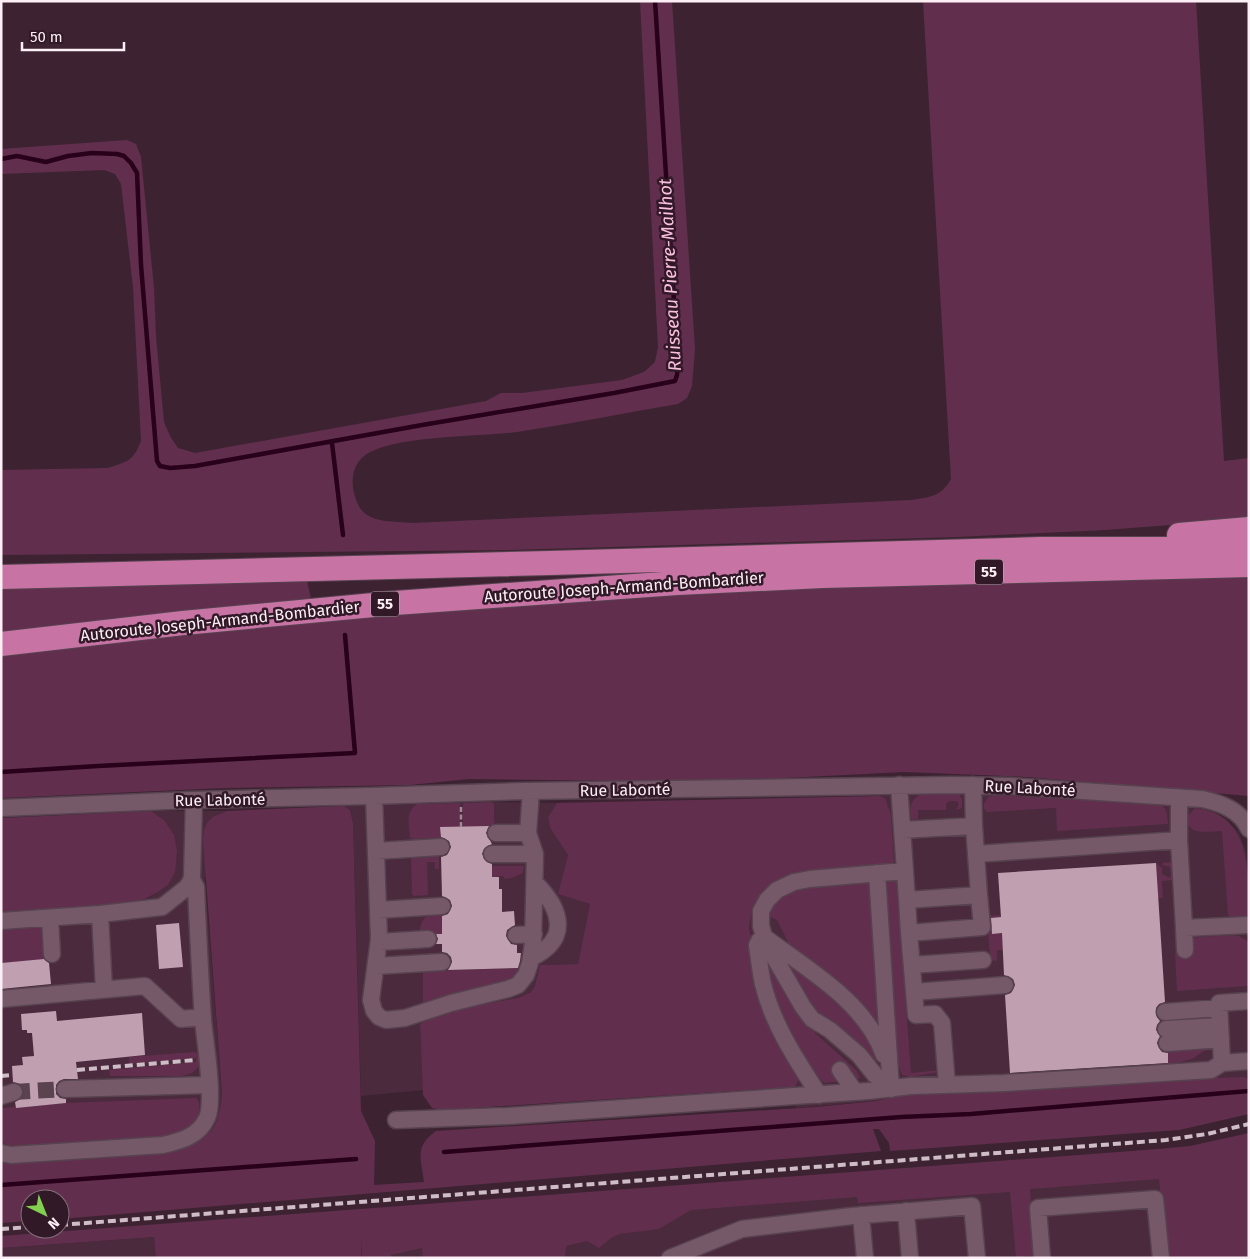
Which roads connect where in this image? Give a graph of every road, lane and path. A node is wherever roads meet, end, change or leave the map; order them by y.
1 (1249, 529) edge
2 (1249, 548) edge
3 (1041, 549) junction
4 (1249, 565) edge
5 (1, 577) edge
6 (1, 644) edge
7 (973, 785) junction
8 (898, 786) junction
9 (531, 791) junction
10 (374, 796) junction
11 (1179, 798) junction
12 (194, 800) junction
13 (462, 804) dead end
14 (1, 808) edge
15 (1247, 822) edge
16 (974, 826) junction
17 (461, 827) dead end
18 (902, 830) junction
19 (496, 833) dead end
20 (528, 833) junction
21 (1179, 840) junction
22 (441, 847) dead end
23 (376, 851) junction
24 (492, 854) dead end
25 (535, 854) junction
26 (976, 854) junction
27 (904, 871) junction
28 (877, 873) junction
29 (192, 880) junction
30 (534, 883) junction
31 (979, 895) junction
32 (907, 900) junction
33 (442, 906) dead end
34 (378, 910) junction
35 (100, 914) junction
36 (50, 918) junction
37 (1, 921) edge
38 (1249, 925) edge
39 (1184, 928) junction
40 (909, 933) junction
41 (534, 934) junction
42 (516, 935) dead end
43 (765, 937) junction
44 (428, 939) dead end
45 (379, 942) junction
46 (1185, 950) dead end
47 (52, 954) dead end
48 (531, 958) junction
49 (983, 960) dead end
50 (442, 962) dead end
51 (912, 965) junction
52 (376, 966) junction
53 (1005, 985) dead end
54 (104, 990) junction
55 (914, 992) junction
56 (1, 999) edge
57 (1249, 1002) edge
58 (1219, 1008) junction
59 (1165, 1012) dead end
60 (203, 1017) junction
61 (1221, 1032) junction
62 (1167, 1036) dead end
63 (1249, 1061) edge
64 (1222, 1063) junction
65 (889, 1066) junction
66 (840, 1070) dead end
67 (209, 1084) junction
68 (947, 1085) junction
69 (65, 1089) tunnel mouth
70 (890, 1089) junction
71 (856, 1092) junction
72 (819, 1095) junction
73 (396, 1120) dead end
74 (1, 1153) edge
75 (906, 1211) junction
76 (861, 1215) junction
77 (670, 1258) edge
78 (865, 1258) edge
79 (910, 1258) edge
80 (977, 1258) edge
81 (1042, 1258) edge
82 (1161, 1258) edge

1 - 3 highway
2 - 3 highway
3 - 5 highway, Autoroute Joseph-Armand-Bombardier / 55
4 - 6 highway, Autoroute Joseph-Armand-Bombardier / 55
7 - 8 street, Rue Labonté
7 - 11 street, Rue Labonté
7 - 16 street
8 - 9 street, Rue Labonté
8 - 18 street
9 - 10 street, Rue Labonté
9 - 20 street
10 - 12 street, Rue Labonté
10 - 23 street
11 - 15 street, Rue Labonté
11 - 21 street
12 - 14 street, Rue Labonté
12 - 29 street
13 - 17 path
16 - 18 street
16 - 26 street
18 - 27 street
19 - 20 street
20 - 25 street
21 - 26 street
21 - 39 street
22 - 23 street
23 - 34 street
24 - 25 street
25 - 30 street
26 - 31 street
27 - 28 street
27 - 32 street
28 - 43 street
28 - 65 street
29 - 35 street
29 - 60 street
30 - 41 street
30 - 48 street
31 - 32 street
31 - 40 street
32 - 40 street
33 - 34 street
34 - 45 street
35 - 36 street
35 - 54 street
36 - 37 street
36 - 47 street
38 - 39 street
39 - 46 street
40 - 51 street
41 - 42 street
41 - 48 street
43 - 65 street
43 - 70 street
43 - 72 street
44 - 45 street
45 - 52 street
48 - 52 street
49 - 51 street
50 - 52 street
51 - 55 street
53 - 55 street
54 - 56 street
54 - 60 street
55 - 68 street
57 - 58 street
58 - 59 street
58 - 61 street
60 - 67 street
61 - 62 street
61 - 64 street
63 - 64 street
64 - 68 street
65 - 70 street
66 - 71 street
67 - 69 street
67 - 74 street
68 - 70 street
70 - 71 street
71 - 72 street
72 - 73 street
75 - 76 street
75 - 79 street
75 - 80 street
76 - 77 street
76 - 78 street
81 - 82 street

